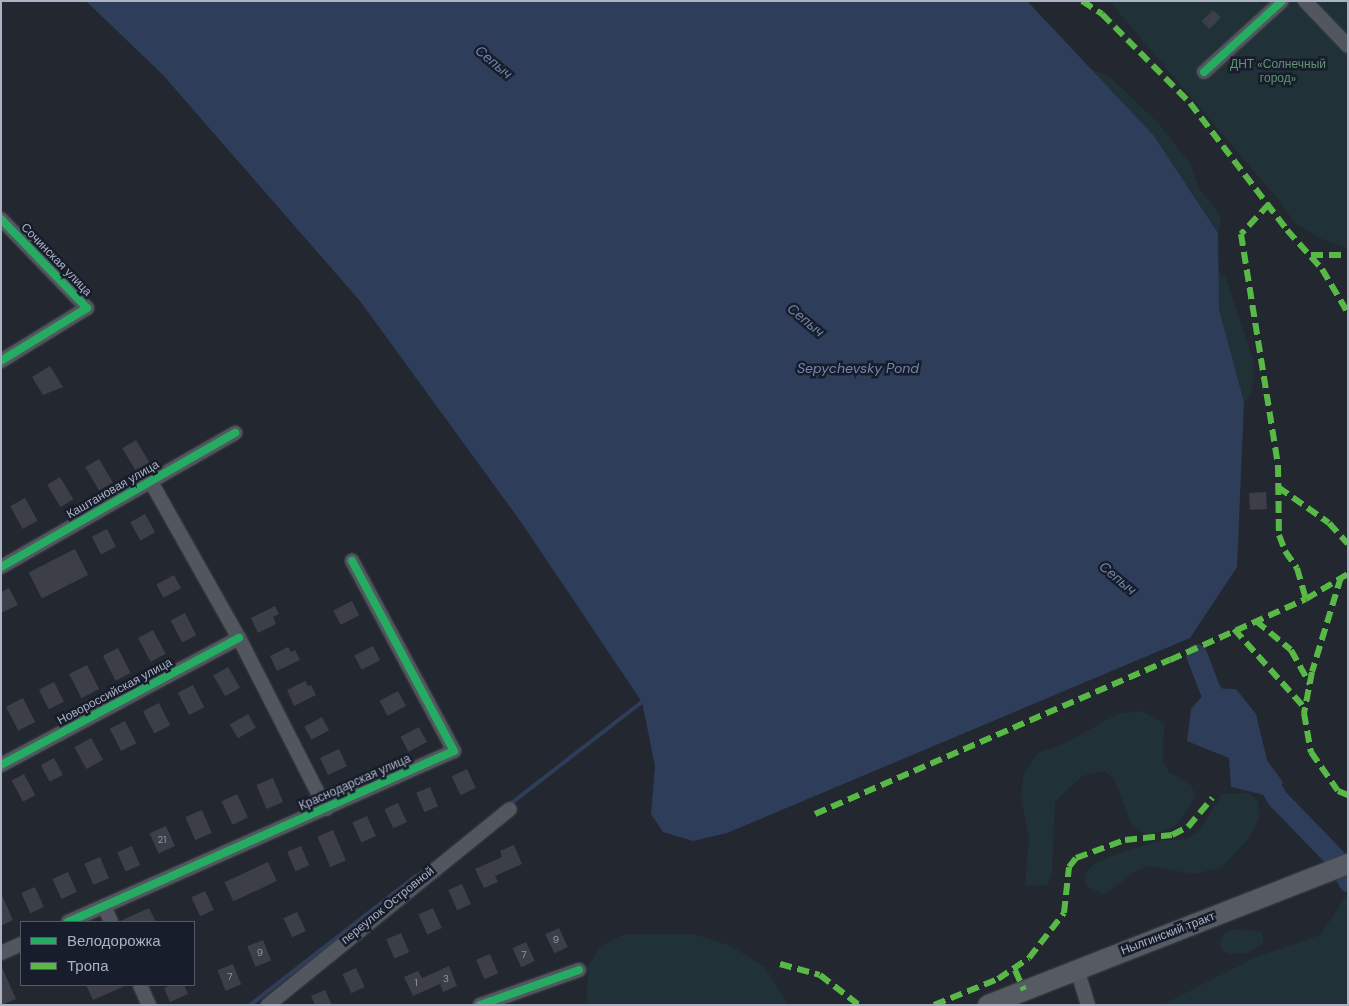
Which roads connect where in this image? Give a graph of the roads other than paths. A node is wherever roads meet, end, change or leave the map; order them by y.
1 (1282, 1) edge
2 (1305, 1) edge
3 (1348, 46) edge
4 (1204, 72) dead end
5 (1, 219) edge
6 (1, 361) edge
7 (235, 433) dead end
8 (151, 482) junction
9 (352, 561) dead end
10 (1, 566) edge
11 (239, 638) junction
12 (1, 765) edge
13 (326, 808) junction
14 (510, 809) dead end
15 (1348, 864) edge
16 (104, 906) junction
17 (70, 921) edge
18 (111, 921) edge
19 (20, 944) edge
20 (1, 952) edge
21 (1077, 969) junction
22 (579, 970) dead end
23 (140, 986) edge
24 (149, 1005) edge
25 (268, 1005) edge
26 (480, 1005) edge
27 (988, 1005) edge
28 (1088, 1005) edge

1 - 4 street
2 - 3 street
5 - 6 street, Сочинская улица
7 - 8 street, Каштановая улица
8 - 10 street, Каштановая улица
8 - 11 street
9 - 13 street, Краснодарская улица
11 - 12 street, Новороссийская улица
11 - 13 street
13 - 16 street, Краснодарская улица
14 - 25 street, переулок Островной
15 - 21 main road, Нылгинский тракт
16 - 17 street, Краснодарская улица
16 - 18 street
19 - 20 street
21 - 27 main road, Нылгинский тракт
21 - 28 street
22 - 26 street
23 - 24 street

